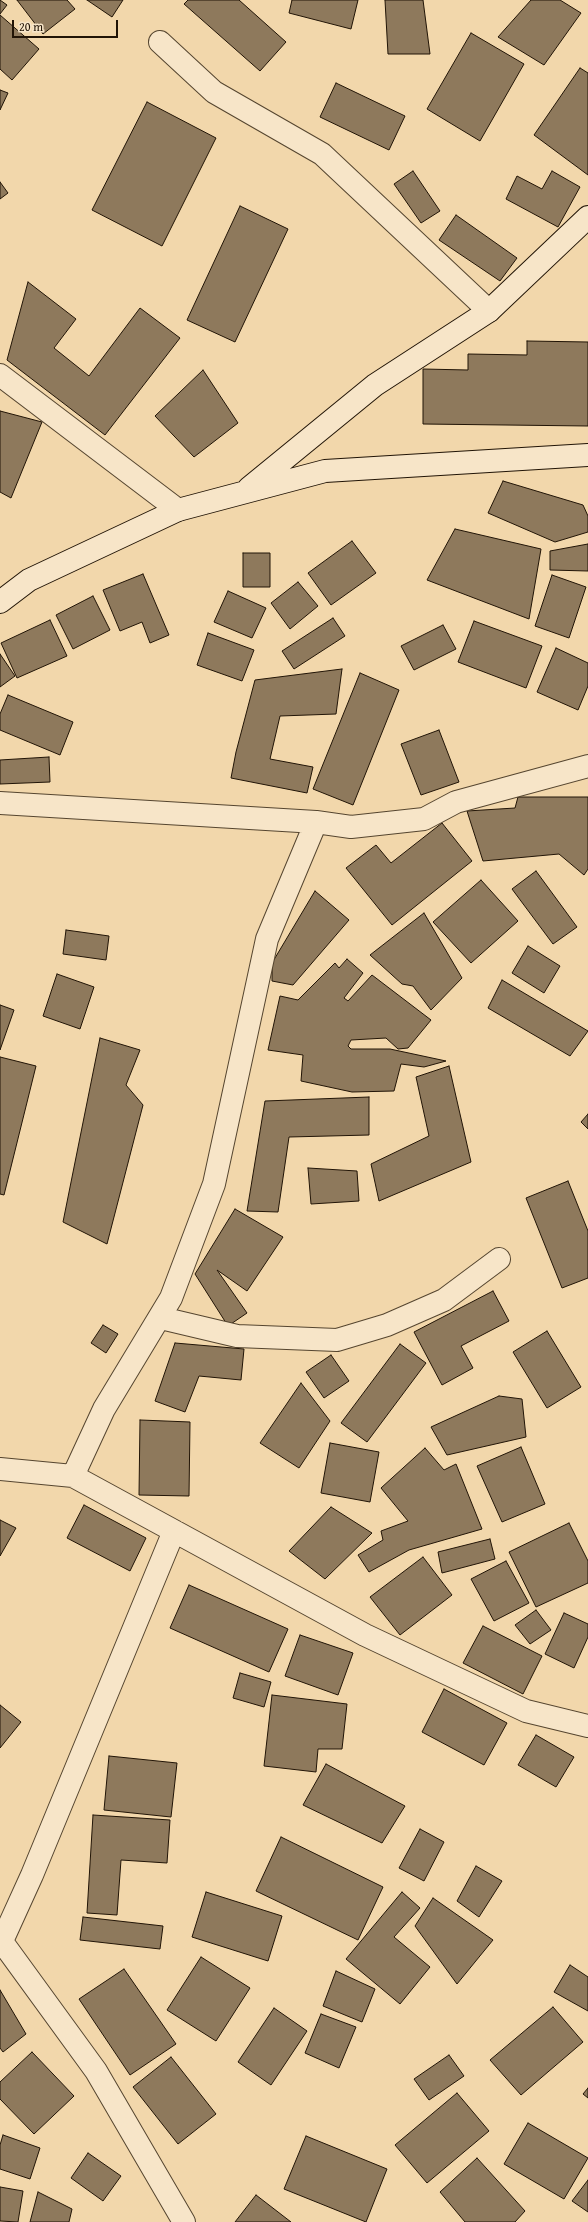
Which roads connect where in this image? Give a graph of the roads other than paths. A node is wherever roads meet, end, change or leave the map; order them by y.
1 (160, 42) dead end
2 (588, 217) edge
3 (489, 311) junction
4 (0, 375) edge
5 (588, 455) edge
6 (241, 494) junction
7 (178, 510) junction
8 (0, 602) edge
9 (588, 766) edge
10 (0, 803) edge
11 (316, 822) junction
12 (499, 1259) dead end
13 (161, 1318) junction
14 (0, 1469) edge
15 (73, 1476) junction
16 (174, 1531) junction
17 (588, 1726) edge
18 (1, 1940) edge
19 (184, 2222) edge

1 - 3 street
2 - 3 street
3 - 6 street
4 - 7 street
5 - 6 street
6 - 7 street
7 - 8 street
9 - 11 street
10 - 11 street
11 - 13 street
12 - 13 street
13 - 15 street
14 - 15 street
15 - 16 street
16 - 17 street
16 - 18 street
18 - 19 street

